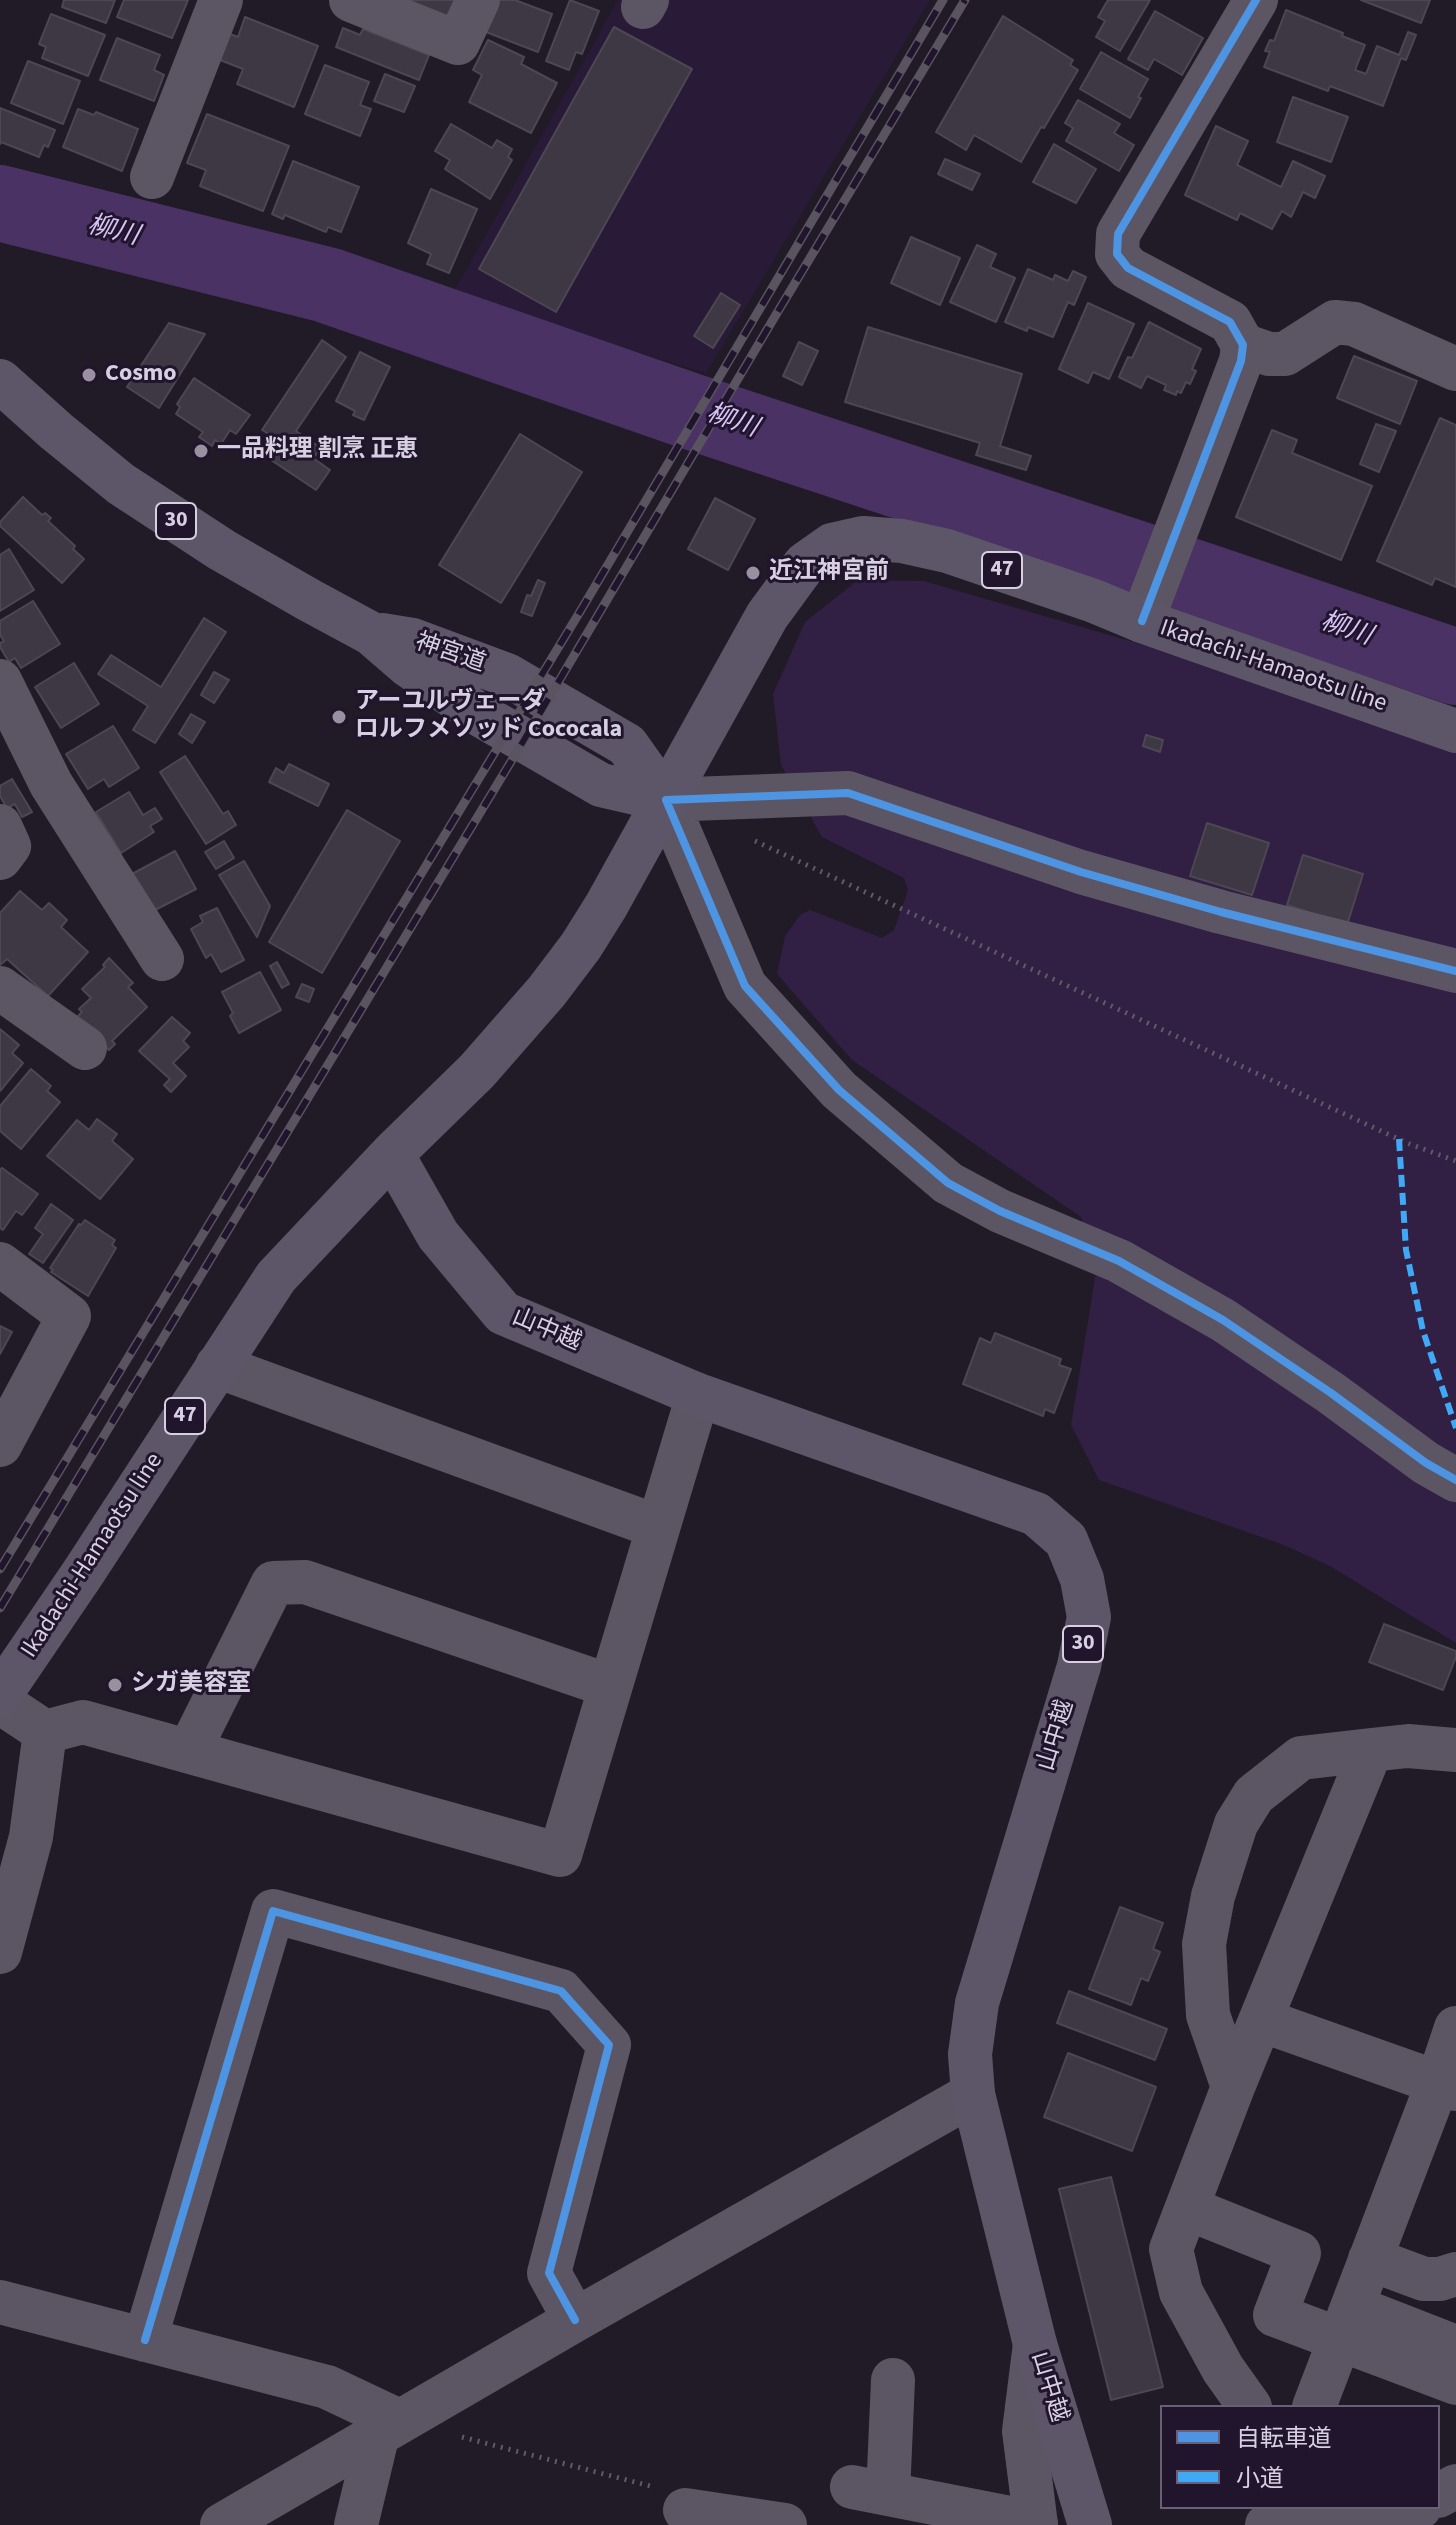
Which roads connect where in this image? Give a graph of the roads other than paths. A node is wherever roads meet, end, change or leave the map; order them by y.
1 (221, 0) edge
2 (351, 0) edge
3 (478, 0) edge
4 (1256, 0) edge
5 (152, 177) dead end
6 (1243, 345) junction
7 (1456, 369) edge
8 (0, 381) edge
9 (1147, 608) junction
10 (0, 681) edge
11 (1456, 731) edge
12 (666, 800) junction
13 (0, 826) edge
14 (0, 858) edge
15 (162, 959) dead end
16 (1456, 971) edge
17 (0, 988) edge
18 (85, 1048) dead end
19 (392, 1154) junction
20 (0, 1264) edge
21 (217, 1366) junction
22 (698, 1395) junction
23 (0, 1445) edge
24 (1456, 1480) edge
25 (658, 1527) junction
26 (610, 1686) junction
27 (0, 1695) edge
28 (0, 1702) edge
29 (45, 1732) junction
30 (1371, 1750) junction
31 (1456, 1750) edge
32 (189, 1751) junction
33 (0, 1952) edge
34 (1261, 2020) junction
35 (1456, 2028) edge
36 (1447, 2086) edge
37 (1233, 2087) junction
38 (973, 2094) junction
39 (1187, 2208) junction
40 (1370, 2259) junction
41 (0, 2302) edge
42 (1450, 2318) edge
43 (575, 2320) junction
44 (1346, 2324) junction
45 (145, 2340) junction
46 (1035, 2344) junction
47 (893, 2380) dead end
48 (1456, 2383) edge
49 (1249, 2405) edge
50 (1315, 2405) edge
51 (389, 2427) junction
52 (1296, 2509) edge
53 (1328, 2509) edge
54 (1416, 2509) edge
55 (685, 2510) road end
56 (1036, 2524) edge
57 (222, 2525) edge
58 (356, 2525) edge
59 (785, 2525) edge
60 (1090, 2525) edge
61 (1267, 2525) edge

1 - 5 street
2 - 3 street
4 - 6 street
6 - 7 street
6 - 9 street
8 - 12 main road, 神宮道 / 30
9 - 11 main road, Ikadachi-Hamaotsu line / 47
9 - 12 main road, Ikadachi-Hamaotsu line / 47
10 - 15 street
12 - 16 street
12 - 19 main road, Ikadachi-Hamaotsu line
12 - 24 street
13 - 14 street
17 - 18 street
19 - 21 main road, Ikadachi-Hamaotsu line / 47
19 - 22 main road, 山中越 / 30
20 - 23 street
21 - 25 street
21 - 27 main road, Ikadachi-Hamaotsu line / 47
22 - 25 street
22 - 38 main road, 山中越 / 30
25 - 26 street
26 - 32 street
26 - 32 street
28 - 29 street
29 - 32 street
29 - 33 street
30 - 31 street
30 - 34 street
30 - 37 street
34 - 36 street
34 - 37 street
35 - 36 street
36 - 40 street
37 - 39 street
38 - 43 street
38 - 46 main road, 山中越 / 30
39 - 44 street
39 - 49 street
40 - 42 street
40 - 44 street
41 - 45 street
42 - 44 street
43 - 45 street
43 - 51 street
44 - 48 street
44 - 50 street
45 - 51 street
46 - 56 street
46 - 60 main road, 山中越 / 30
47 - 56 street
51 - 57 street
51 - 58 street
52 - 61 street
53 - 54 street
55 - 59 street

